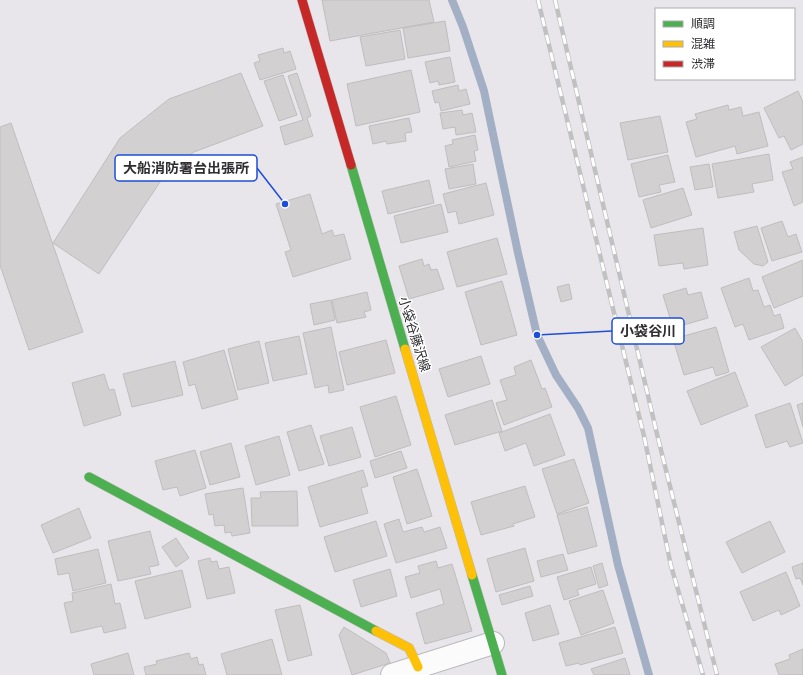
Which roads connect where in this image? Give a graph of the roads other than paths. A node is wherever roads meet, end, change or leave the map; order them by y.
1 (302, 0) edge
2 (89, 477) dead end
3 (493, 642) junction
4 (418, 668) junction
5 (392, 675) edge
6 (502, 675) edge

1 - 3 main road, 小袋谷藤沢線
2 - 4 main road
3 - 4 street
3 - 6 main road, 小袋谷藤沢線
4 - 5 street

